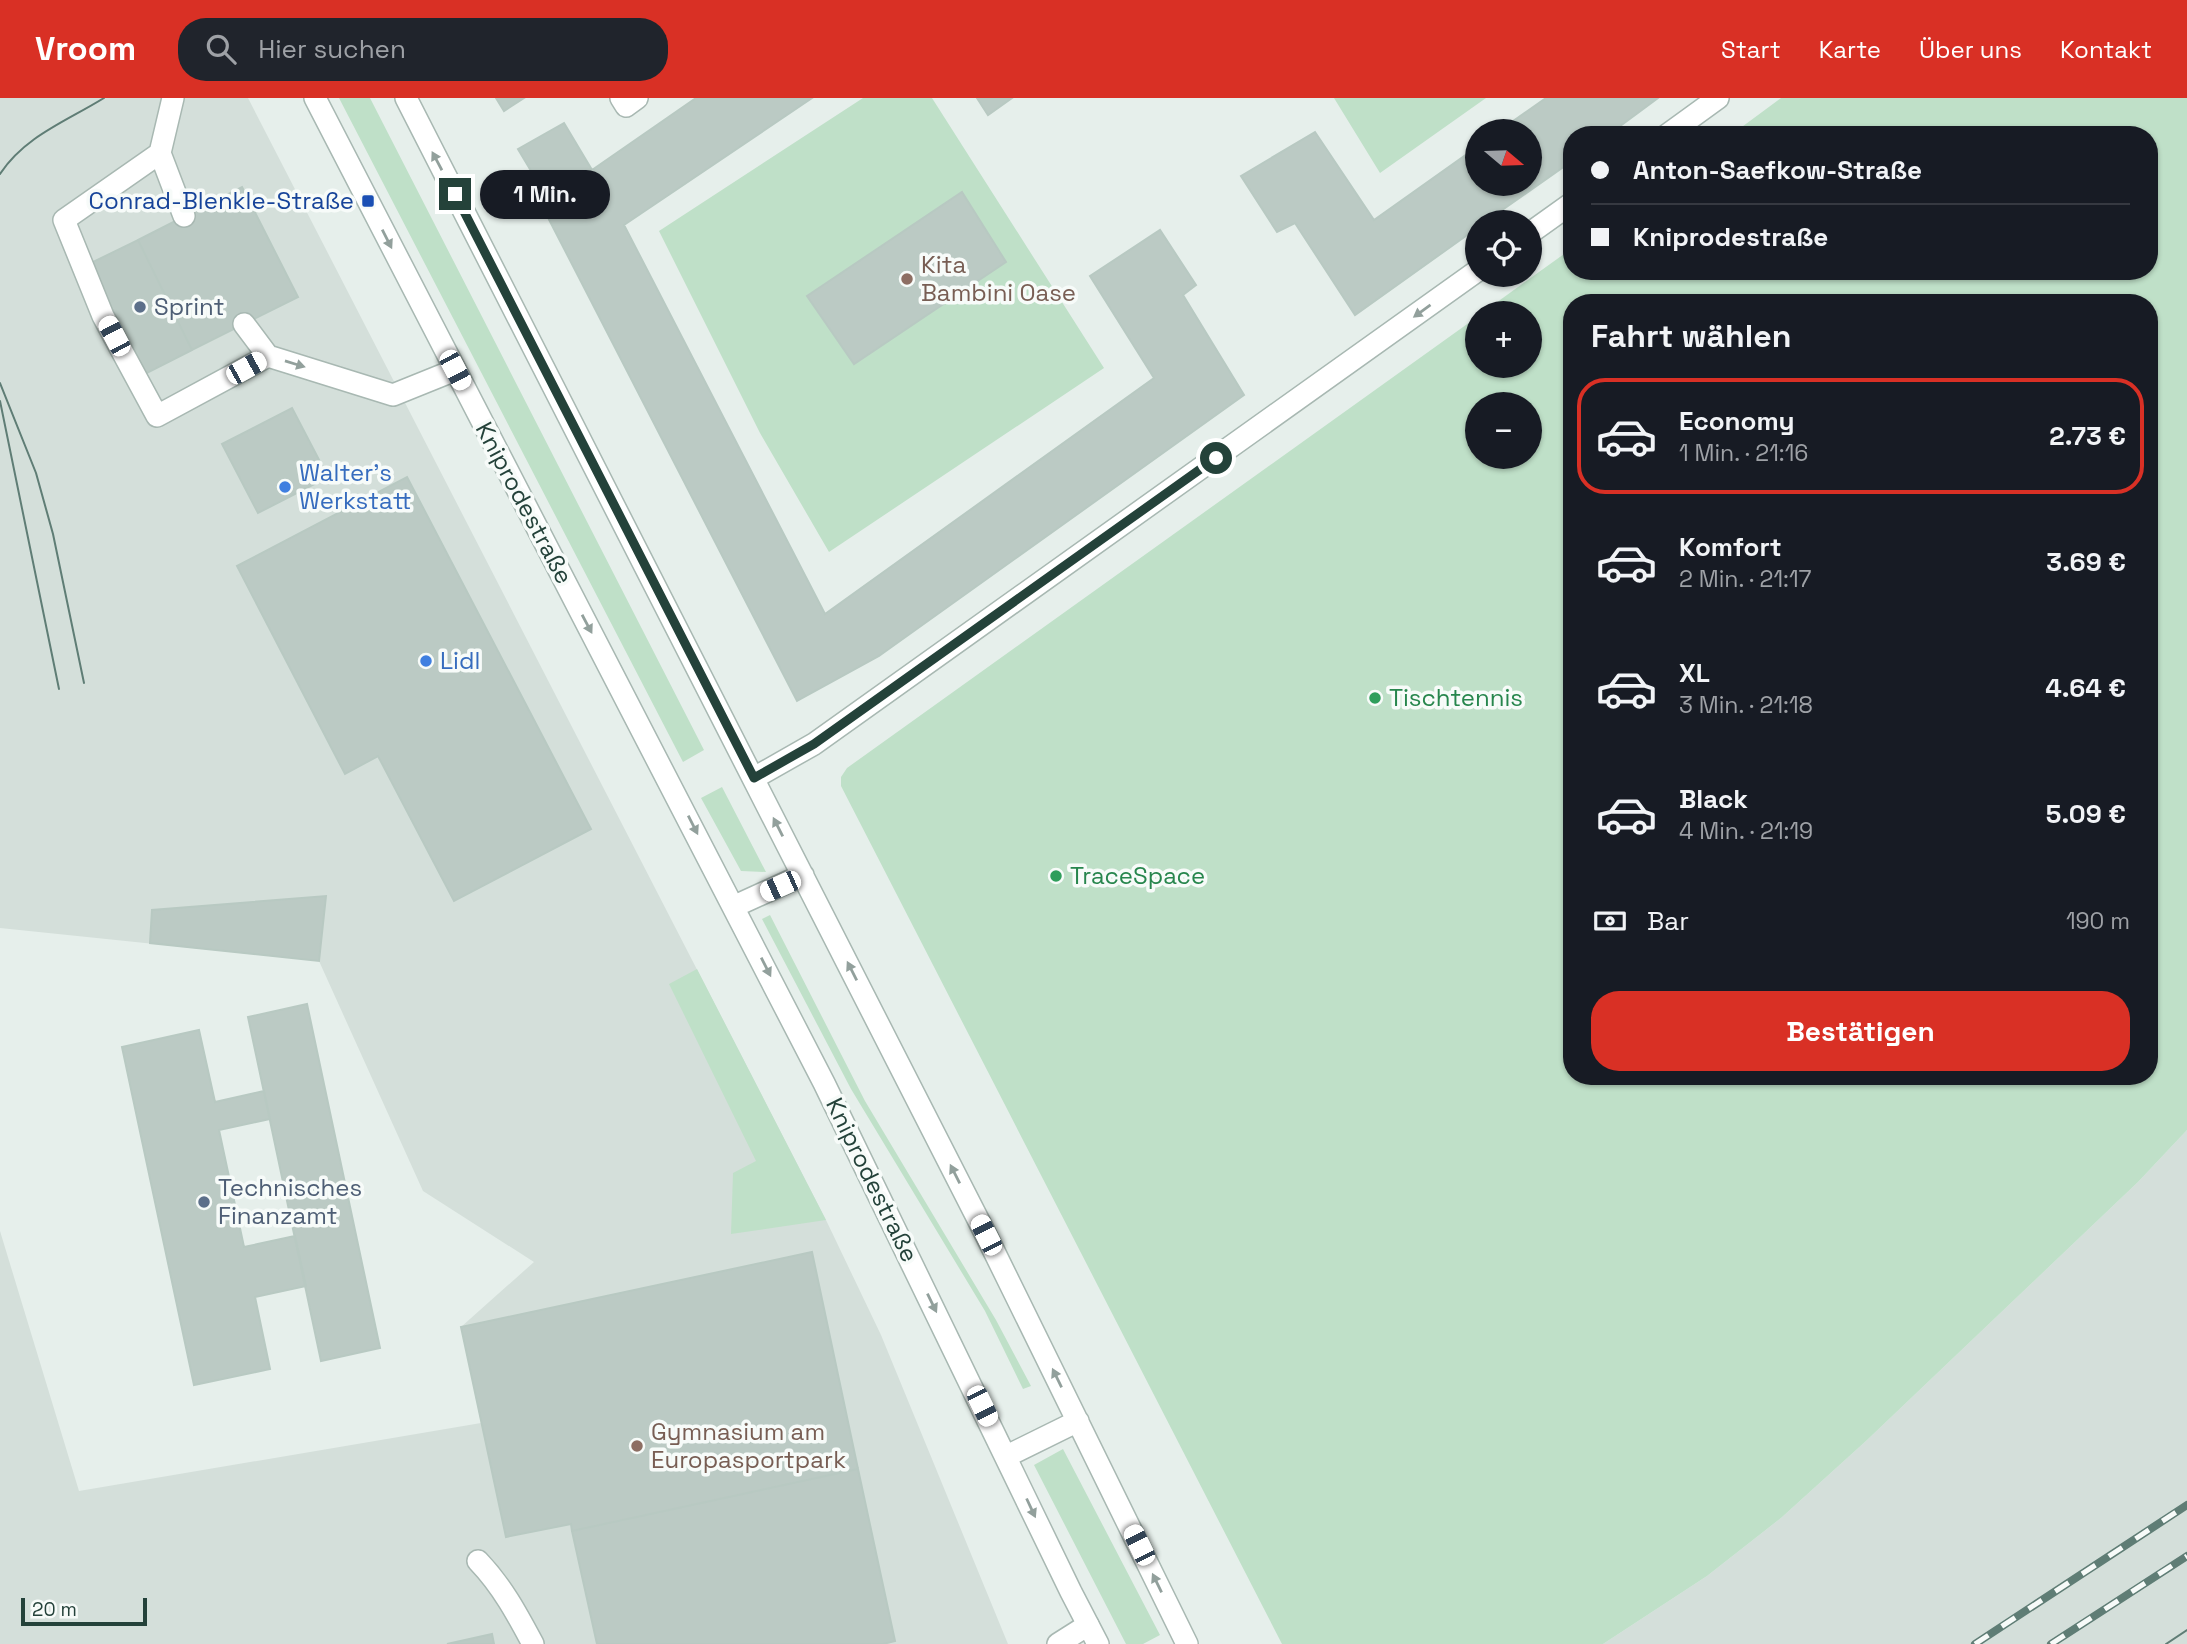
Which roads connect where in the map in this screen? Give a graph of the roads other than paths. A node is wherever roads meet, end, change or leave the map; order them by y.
1 (173, 98) edge
2 (315, 98) edge
3 (406, 98) edge
4 (621, 98) edge
5 (637, 98) edge
6 (1718, 98) edge
7 (1679, 126) edge
8 (160, 153) junction
9 (1563, 209) edge
10 (184, 216) dead end
11 (1542, 224) edge
12 (1465, 280) edge
13 (244, 324) dead end
14 (268, 356) junction
15 (455, 370) junction
16 (754, 778) junction
17 (803, 875) junction
18 (735, 906) junction
19 (1078, 1421) junction
20 (1007, 1456) junction
21 (478, 1561) dead end
22 (1088, 1625) junction
23 (533, 1644) edge
24 (1058, 1644) edge
25 (1098, 1644) edge
26 (1187, 1644) edge

1 - 8 street
2 -> 15 street, Kniprodestraße
16 -> 3 street
4 - 5 street
6 - 7 street
8 - 10 street
8 - 14 street
9 - 11 street
12 -> 16 street
13 - 14 street
14 -> 15 street
15 -> 18 street, Kniprodestraße
17 -> 16 street
17 - 18 street
19 -> 17 street
18 -> 20 street, Kniprodestraße
19 - 20 street
26 -> 19 street
20 -> 22 street, Kniprodestraße
21 - 23 street
22 - 24 street
22 - 25 street, Kniprodestraße

